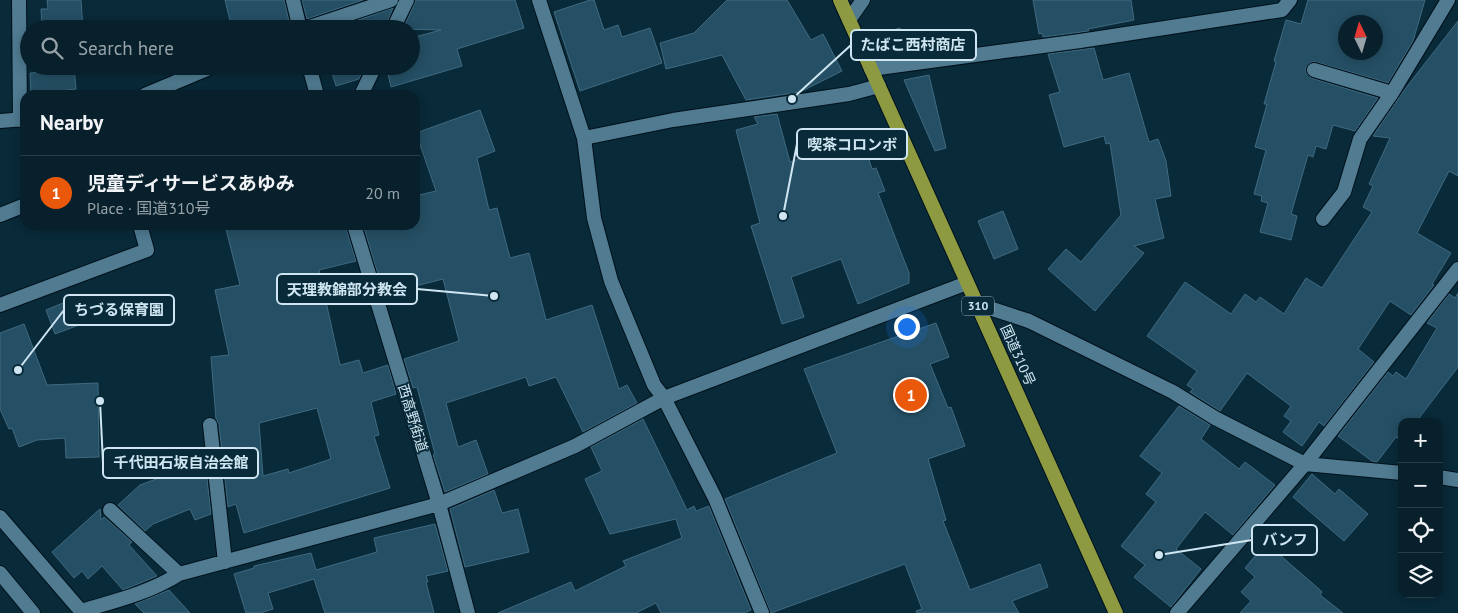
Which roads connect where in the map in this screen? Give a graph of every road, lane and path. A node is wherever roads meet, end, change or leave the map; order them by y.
1 (20, 0) edge
2 (292, 0) edge
3 (391, 0) edge
4 (407, 0) edge
5 (539, 0) edge
6 (840, 0) edge
7 (863, 0) edge
8 (1290, 0) edge
9 (1448, 0) edge
10 (20, 20) edge
11 (298, 20) edge
12 (331, 20) edge
13 (397, 20) edge
14 (849, 20) junction
15 (872, 69) junction
16 (1314, 70) dead end
17 (22, 75) edge
18 (193, 75) edge
19 (312, 75) edge
20 (371, 75) edge
21 (879, 86) junction
22 (22, 90) edge
23 (157, 90) edge
24 (316, 90) edge
25 (363, 90) edge
26 (1392, 93) junction
27 (20, 120) edge
28 (0, 121) edge
29 (584, 138) junction
30 (20, 207) edge
31 (0, 215) edge
32 (1323, 219) dead end
33 (141, 230) edge
34 (356, 230) edge
35 (1457, 273) edge
36 (968, 283) junction
37 (977, 304) junction
38 (0, 305) edge
39 (664, 398) junction
40 (210, 425) dead end
41 (1305, 464) junction
42 (1398, 473) edge
43 (1443, 478) edge
44 (1458, 480) edge
45 (439, 504) junction
46 (110, 510) dead end
47 (0, 517) edge
48 (225, 562) junction
49 (0, 572) edge
50 (179, 574) junction
51 (757, 612) edge
52 (33, 613) edge
53 (468, 613) edge
54 (1116, 613) edge
55 (1177, 613) edge

1 - 10 street
2 - 11 street
3 - 12 street
4 - 13 street
5 - 29 street
6 - 14 highway, 国道310号 / 310
7 - 14 street
8 - 15 street
9 - 26 street
14 - 15 highway, 国道310号 / 310
15 - 21 highway, 国道310号 / 310
16 - 26 street
17 - 22 street
18 - 23 street
19 - 24 street
20 - 25 street
21 - 29 street
21 - 36 highway, 国道310号 / 310
26 - 32 street
27 - 28 street
29 - 39 street
30 - 31 street
33 - 38 street
34 - 45 street, 西高野街道
35 - 41 street
36 - 37 highway, 国道310号 / 310
36 - 39 street
37 - 41 street
37 - 54 highway, 国道310号 / 310
39 - 45 street
39 - 51 street
40 - 48 street
41 - 42 street
41 - 55 street
43 - 44 street
45 - 48 street
45 - 53 street, 西高野街道
46 - 50 street
47 - 50 street
48 - 50 street
49 - 52 street

